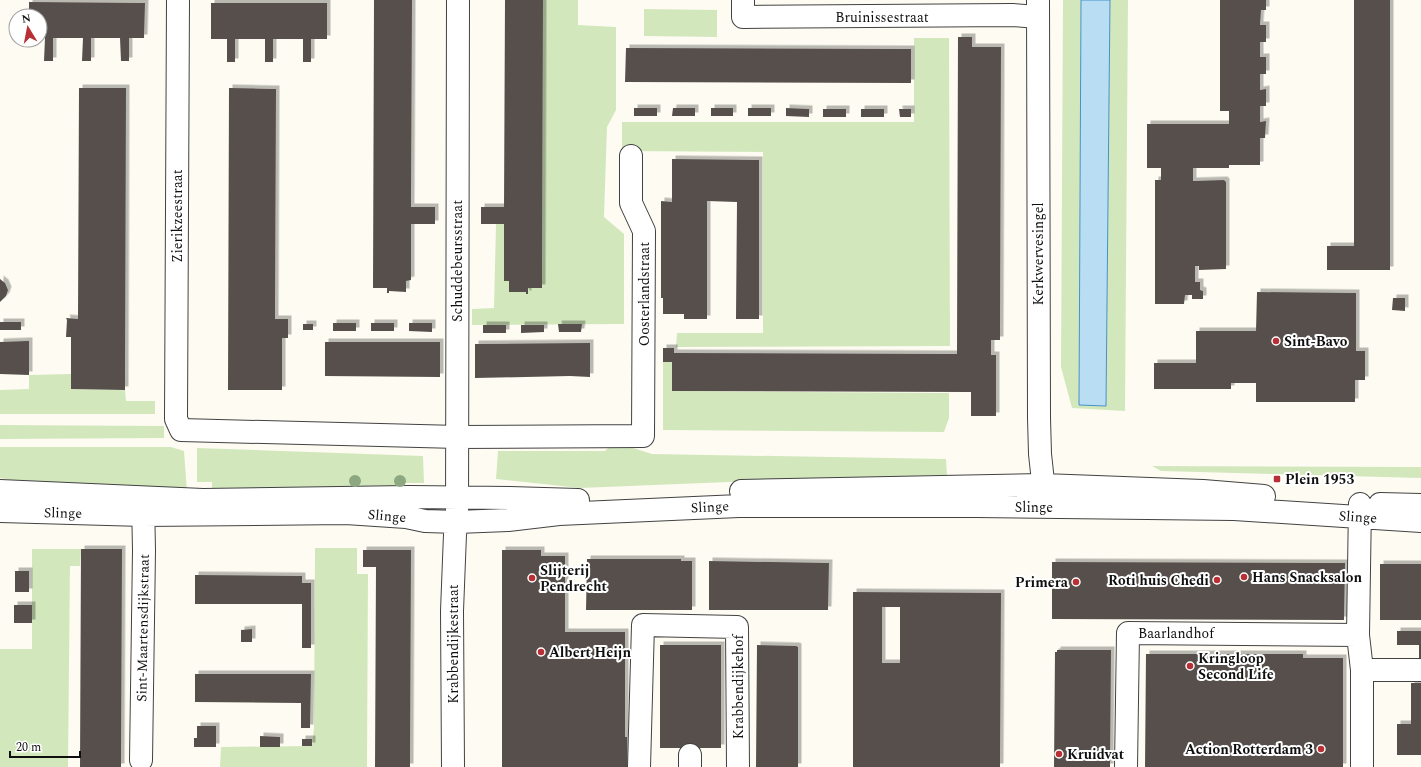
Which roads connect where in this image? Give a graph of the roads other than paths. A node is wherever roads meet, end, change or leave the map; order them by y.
1 (178, 0) edge
2 (458, 0) edge
3 (743, 0) edge
4 (1037, 8) edge
5 (631, 156) dead end
6 (458, 437) junction
7 (1043, 485) junction
8 (0, 491) edge
9 (457, 498) junction
10 (1421, 505) edge
11 (143, 506) junction
12 (1045, 507) junction
13 (0, 511) edge
14 (1360, 511) junction
15 (1421, 521) edge
16 (457, 522) junction
17 (1358, 635) junction
18 (1362, 670) junction
19 (1421, 670) edge
20 (141, 760) dead end
21 (452, 767) edge
22 (639, 767) edge
23 (738, 767) edge
24 (1126, 767) edge
25 (1362, 767) edge

1 - 6 street, Zierikzeestraat
2 - 6 street, Schuddebeursstraat
3 - 4 street, Bruinissestraat
4 - 7 street, Kerkwervesingel
5 - 6 street, Oosterlandstraat
6 - 9 street, Schuddebeursstraat
7 - 9 street, Slinge
7 - 12 street, Kerkwervesingel
7 - 14 street, Slinge
8 - 11 street, Slinge
9 - 11 street, Slinge
9 - 16 street, Schuddebeursstraat
10 - 14 street, Slinge
11 - 13 street, Slinge
11 - 16 street, Slinge
11 - 20 street, Sint-Maartensdijkstraat
12 - 14 street, Slinge
12 - 16 street, Slinge
14 - 15 street, Slinge
14 - 17 street
16 - 21 street, Krabbendijkestraat
17 - 18 street
17 - 24 street, Baarlandhof
18 - 19 street
18 - 25 street
22 - 23 street, Krabbendijkehof

